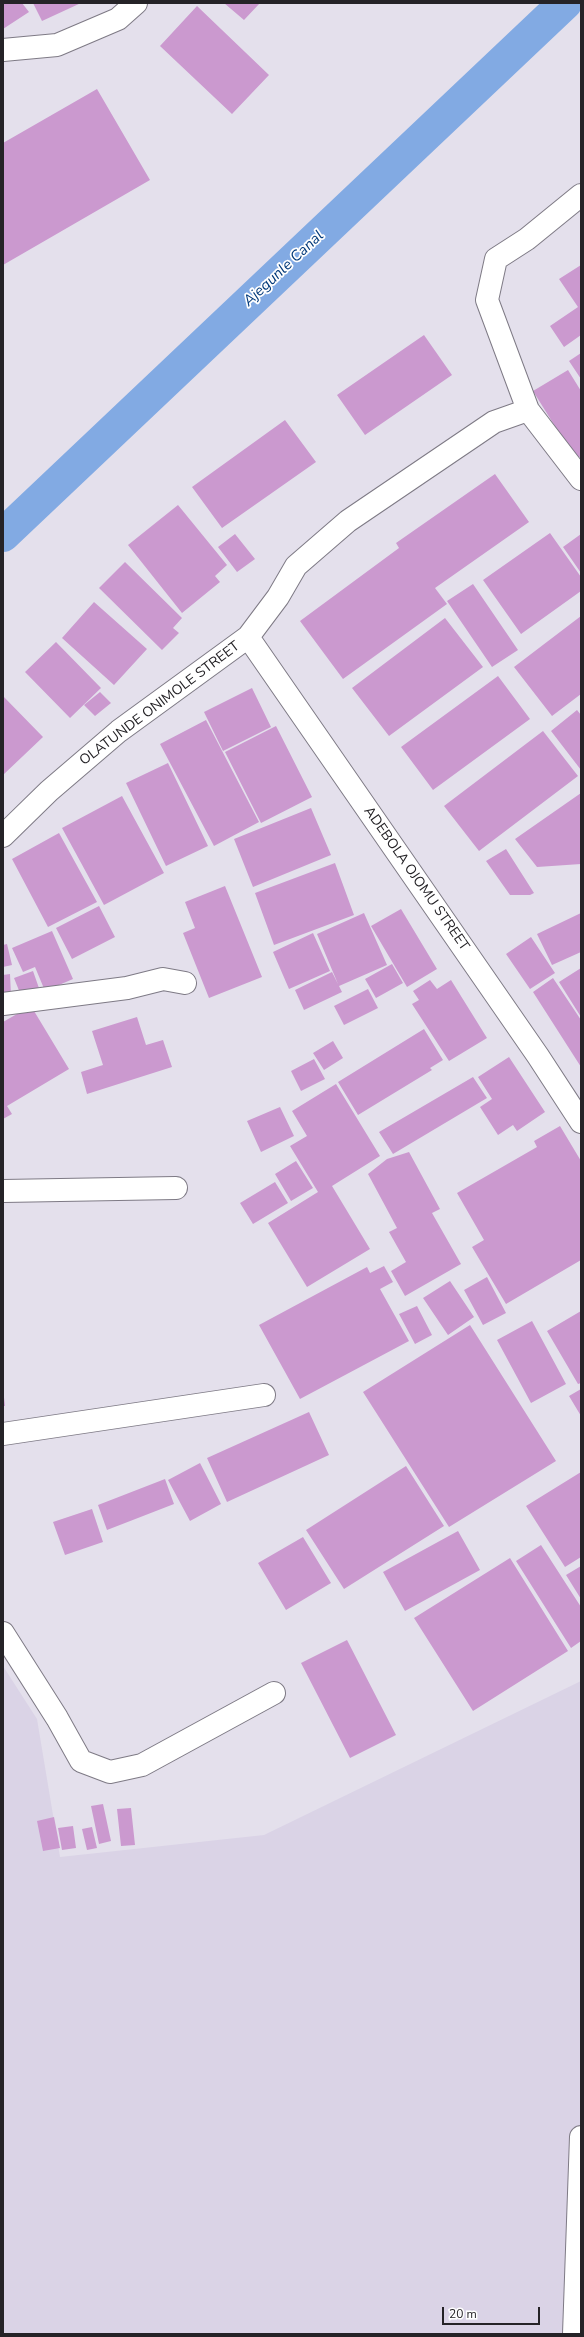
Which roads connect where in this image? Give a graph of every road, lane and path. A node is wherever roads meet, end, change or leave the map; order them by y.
1 (136, 3) edge
2 (3, 50) edge
3 (581, 195) edge
4 (528, 410) junction
5 (581, 479) edge
6 (248, 637) junction
7 (3, 836) edge
8 (185, 983) dead end
9 (3, 1004) edge
10 (581, 1122) edge
11 (176, 1188) dead end
12 (3, 1191) edge
13 (264, 1395) dead end
14 (3, 1434) edge
15 (3, 1633) edge
16 (274, 1693) dead end
17 (581, 2137) edge
18 (574, 2334) edge

1 - 2 street
3 - 4 street
4 - 5 street
4 - 6 street, OLATUNDE ONIMOLE STREET
6 - 7 street, OLATUNDE ONIMOLE STREET
6 - 10 street, ADEBOLA OJOMU STREET
8 - 9 street
11 - 12 street
13 - 14 street
15 - 16 street
17 - 18 street

